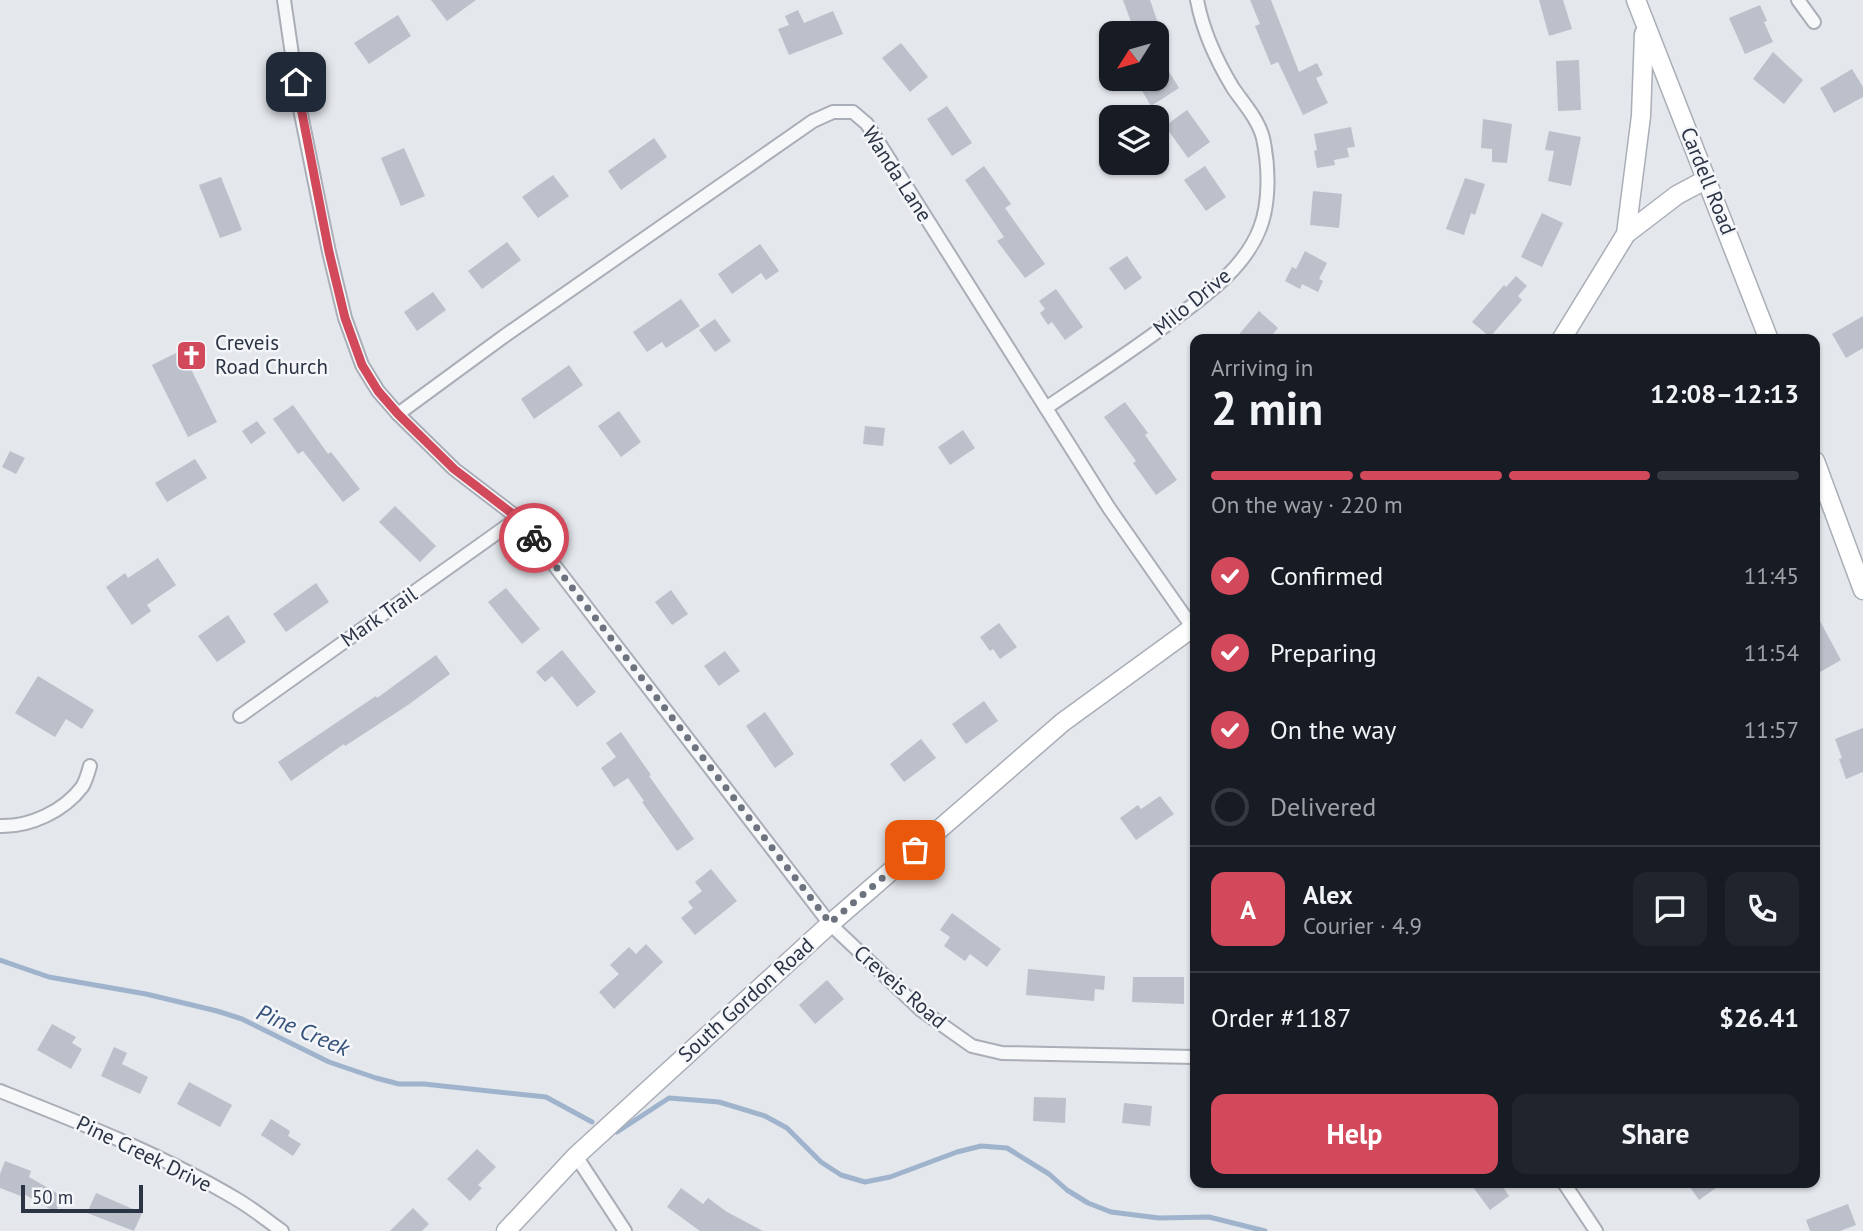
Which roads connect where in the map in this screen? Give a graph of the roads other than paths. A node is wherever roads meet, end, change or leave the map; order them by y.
1 (284, 0) edge
2 (1197, 0) edge
3 (1636, 0) edge
4 (1798, 0) edge
5 (1814, 22) dead end
6 (1644, 24) junction
7 (1707, 180) junction
8 (1626, 234) junction
9 (1565, 334) edge
10 (1767, 334) edge
11 (1046, 408) junction
12 (398, 414) junction
13 (1820, 474) edge
14 (518, 518) junction
15 (1863, 590) edge
16 (1190, 622) edge
17 (1190, 631) edge
18 (240, 716) dead end
19 (90, 766) dead end
20 (0, 826) edge
21 (830, 923) junction
22 (1190, 1057) edge
23 (0, 1091) edge
24 (576, 1156) junction
25 (1567, 1188) edge
26 (282, 1231) edge
27 (506, 1231) edge
28 (625, 1231) edge
29 (1596, 1231) edge

1 - 12 street, Creveis Road
2 - 11 street, Milo Drive
3 - 6 street
4 - 5 street
6 - 7 street, Cardell Road
6 - 8 street
7 - 8 street
7 - 10 street, Cardell Road
8 - 9 street
11 - 12 street, Wanda Lane
11 - 16 street, Wanda Lane
12 - 14 street, Creveis Road
13 - 15 street
14 - 18 street, Mark Trail
14 - 21 street, Creveis Road
17 - 21 street, South Gordon Road
19 - 20 street
21 - 22 street, Creveis Road
21 - 24 street, South Gordon Road
23 - 26 street, Pine Creek Drive
24 - 27 street, South Gordon Road
24 - 28 street
25 - 29 street

